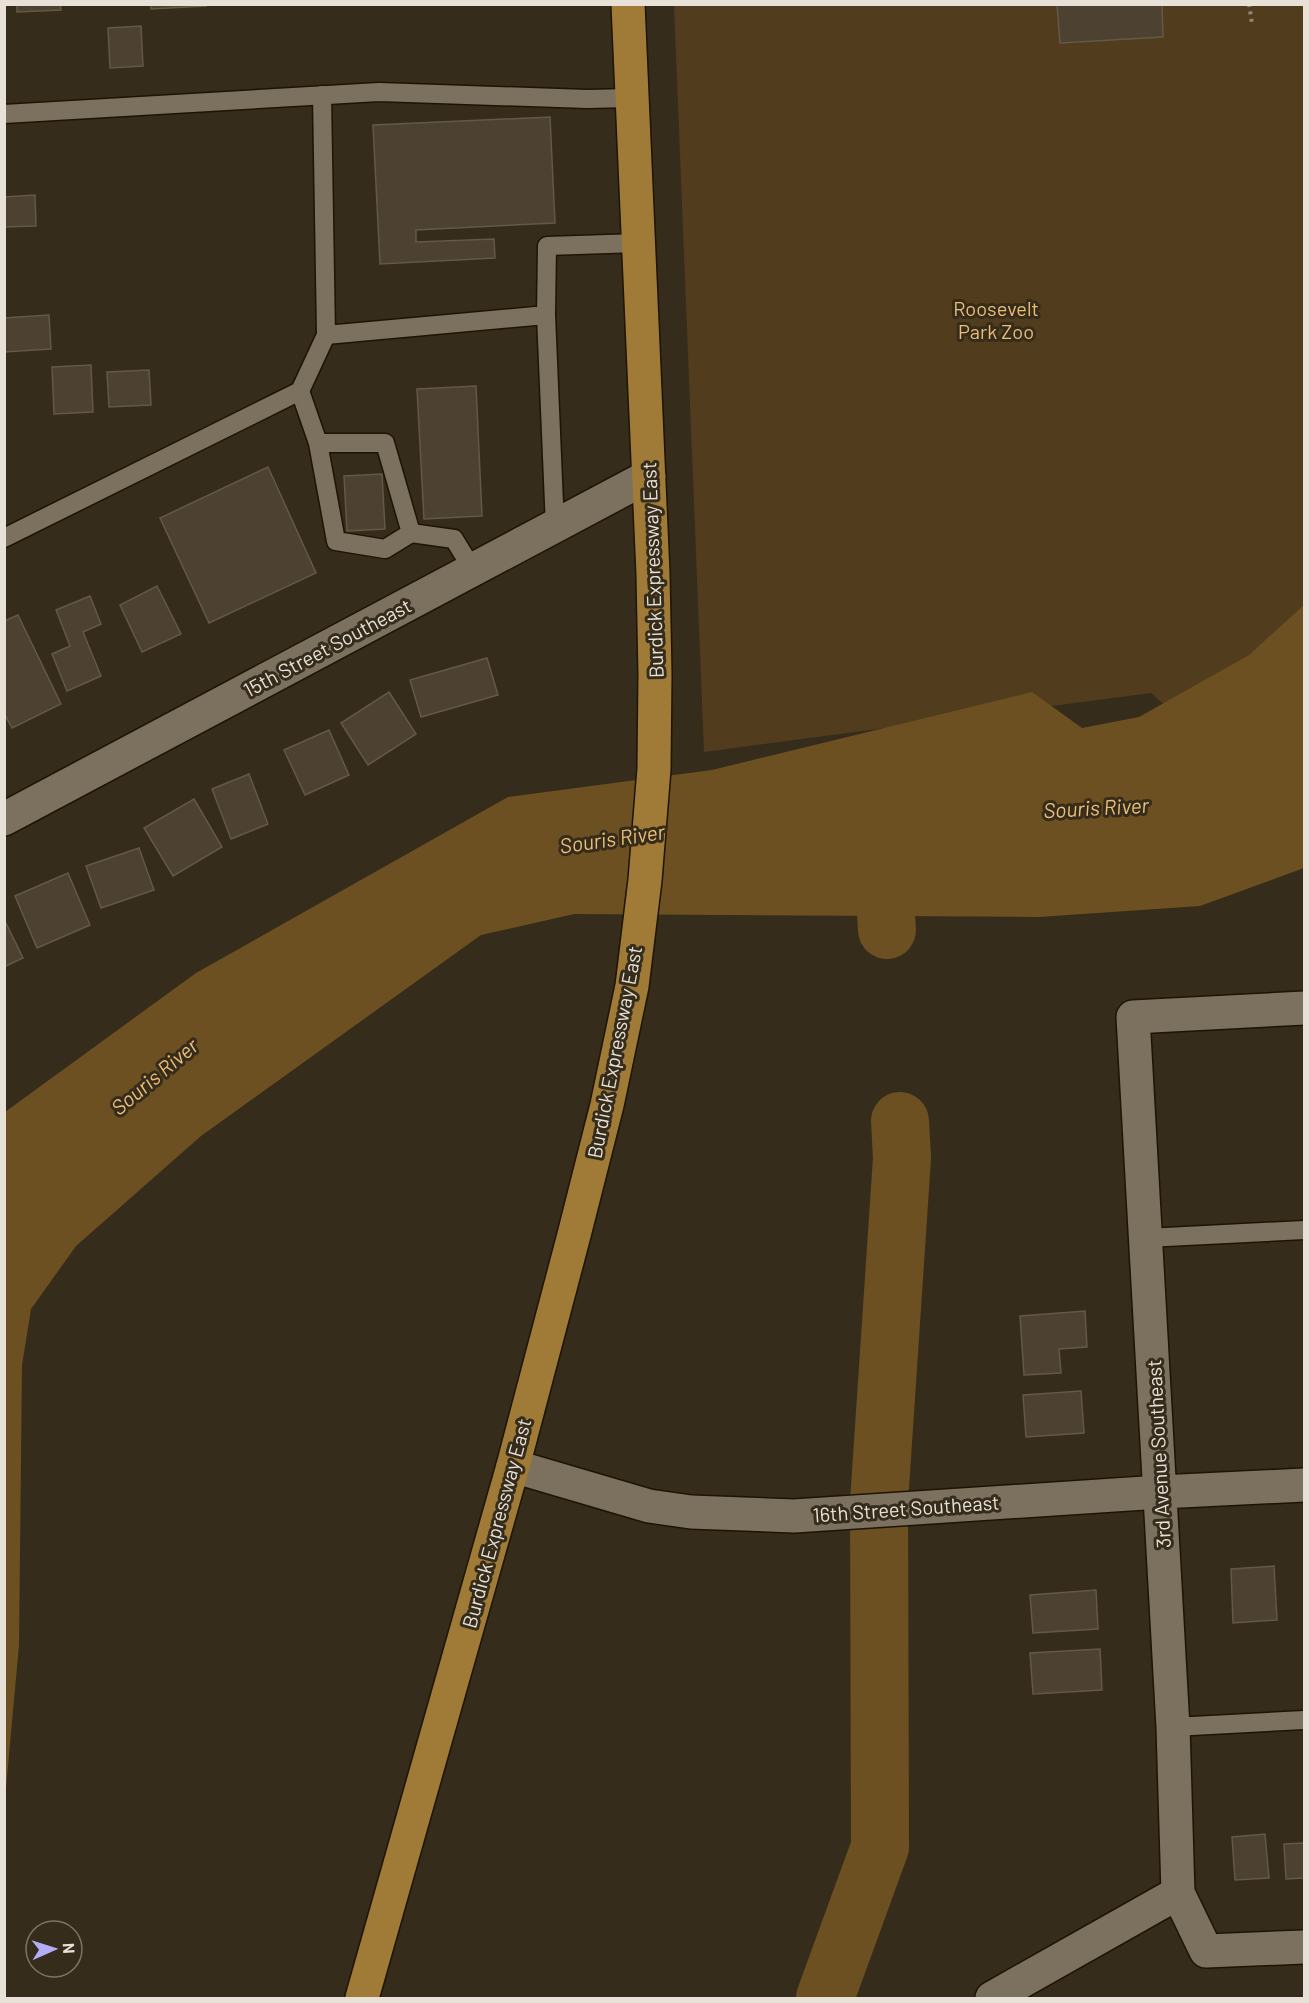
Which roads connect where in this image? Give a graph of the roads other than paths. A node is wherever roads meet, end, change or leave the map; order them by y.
1 (628, 4) edge
2 (322, 95) junction
3 (632, 98) junction
4 (4, 114) edge
5 (638, 243) junction
6 (546, 315) junction
7 (326, 335) junction
8 (300, 391) junction
9 (318, 443) junction
10 (649, 476) junction
11 (555, 527) junction
12 (411, 533) junction
13 (4, 538) edge
14 (473, 570) junction
15 (4, 819) edge
16 (1305, 1008) edge
17 (1305, 1230) edge
18 (1146, 1238) junction
19 (513, 1466) junction
20 (1305, 1485) edge
21 (1160, 1492) junction
22 (1305, 1720) edge
23 (1173, 1727) junction
24 (1178, 1893) junction
25 (1305, 1947) edge
26 (362, 1998) edge
27 (992, 1998) edge

1 - 3 main road, Burdick Expressway East
2 - 3 lane
2 - 4 lane
2 - 7 lane
3 - 5 main road, Burdick Expressway East
5 - 6 lane
5 - 10 main road, Burdick Expressway East
6 - 7 lane
6 - 11 lane
7 - 8 lane
8 - 9 lane
8 - 13 lane
9 - 12 lane
9 - 12 lane
10 - 11 street, 15th Street Southeast
10 - 19 main road, Burdick Expressway East
11 - 14 street, 15th Street Southeast
12 - 14 lane
14 - 15 street, 15th Street Southeast
16 - 18 street, 3rd Avenue Southeast
17 - 18 lane
18 - 21 street, 3rd Avenue Southeast
19 - 21 street, 16th Street Southeast
19 - 26 main road, Burdick Expressway East
20 - 21 street, 16th Street Southeast
21 - 23 street, 3rd Avenue Southeast
22 - 23 lane
23 - 24 street, 3rd Avenue Southeast
24 - 25 street
24 - 27 street

